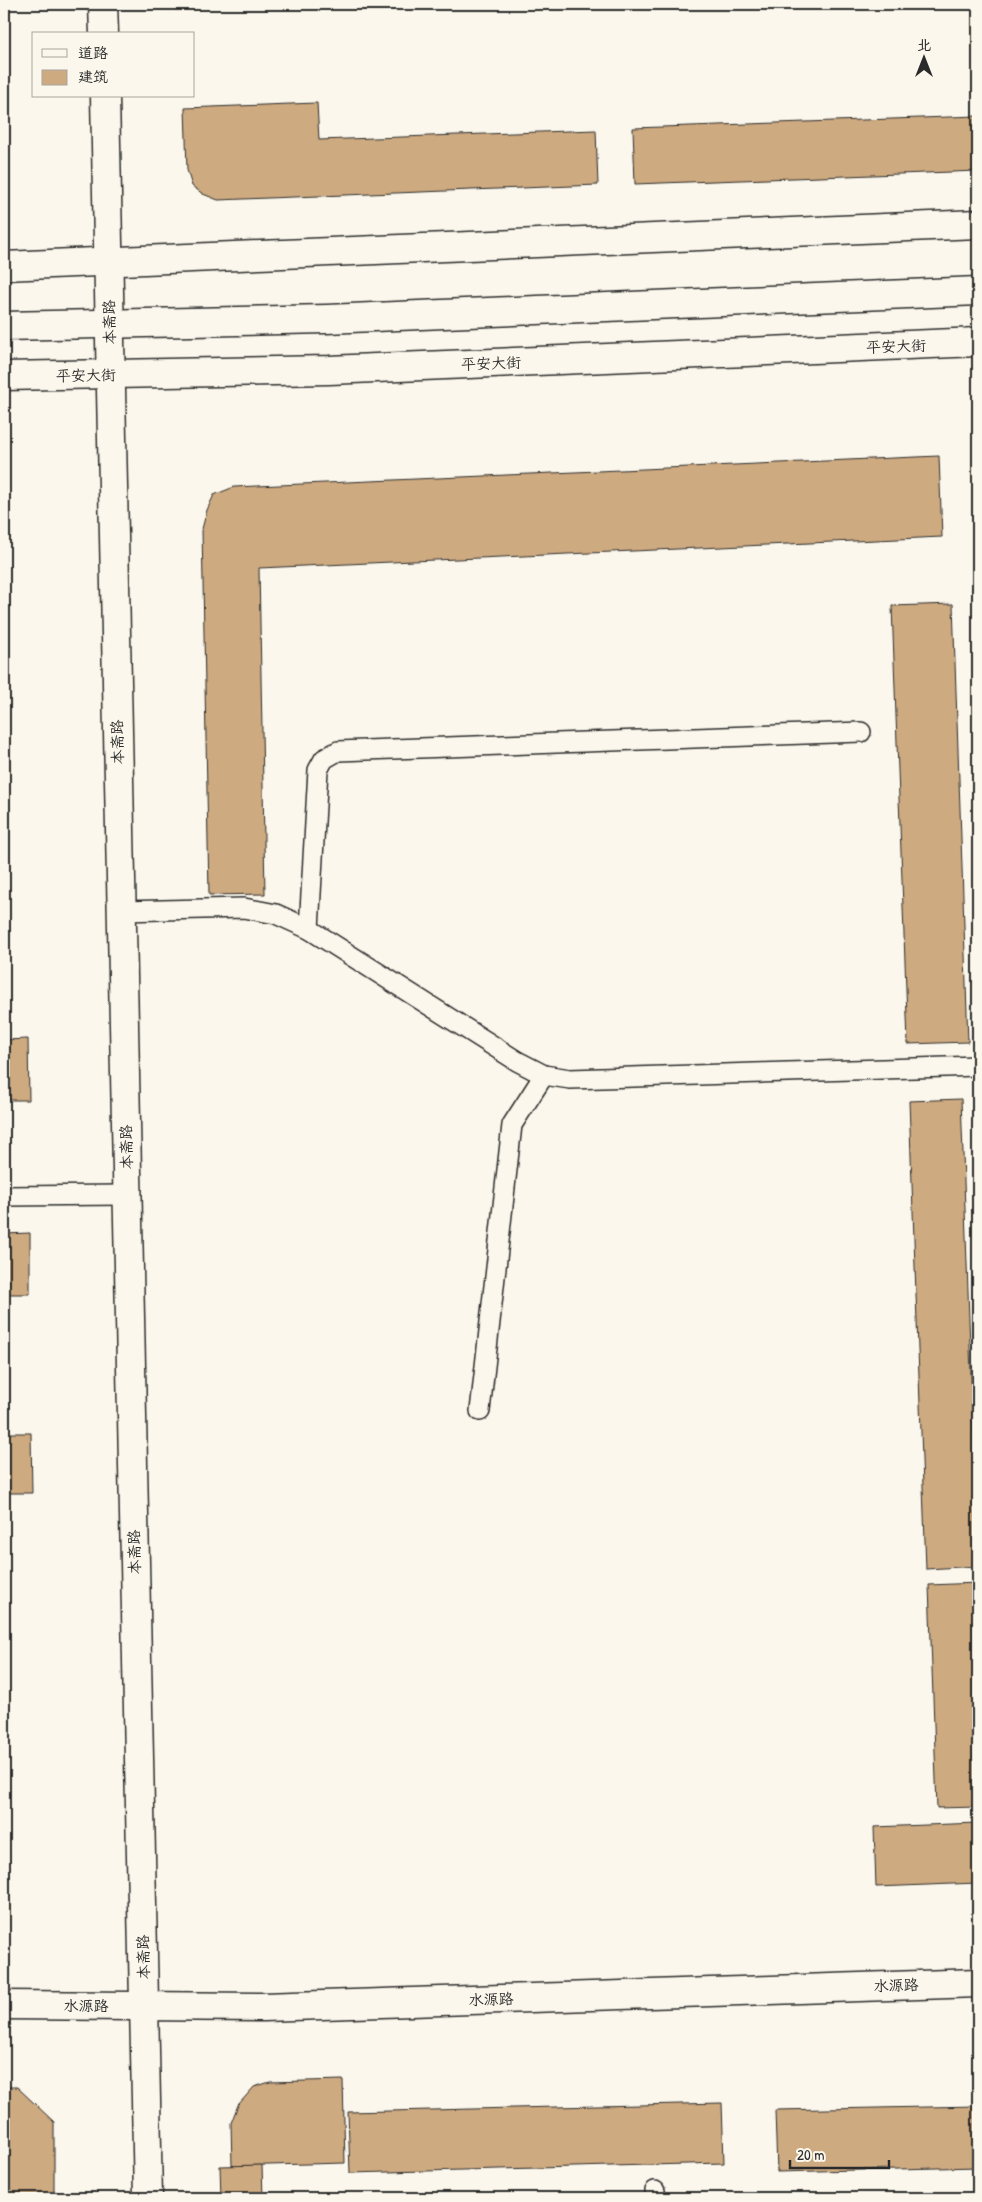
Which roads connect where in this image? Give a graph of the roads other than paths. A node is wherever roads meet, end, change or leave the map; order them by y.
1 (103, 4) edge
2 (104, 32) edge
3 (105, 98) edge
4 (978, 224) edge
5 (108, 263) junction
6 (4, 266) edge
7 (978, 291) edge
8 (109, 323) junction
9 (4, 326) edge
10 (978, 342) edge
11 (110, 374) junction
12 (4, 376) edge
13 (862, 732) dead end
14 (121, 910) junction
15 (309, 929) junction
16 (978, 1066) edge
17 (544, 1075) junction
18 (127, 1194) junction
19 (4, 1196) edge
20 (480, 1411) dead end
21 (978, 1983) edge
22 (4, 2004) edge
23 (144, 2006) junction
24 (148, 2198) edge

1 - 2 street
3 - 5 street, 本斋路
4 - 5 street
5 - 6 street
5 - 8 street, 本斋路
7 - 8 street
8 - 9 street
8 - 11 street, 本斋路
10 - 11 street, 平安大街
11 - 12 street, 平安大街
11 - 14 street, 本斋路
13 - 15 lane
14 - 15 lane
14 - 18 street, 本斋路
15 - 17 lane
16 - 17 lane
17 - 20 lane
18 - 19 lane
18 - 23 street, 本斋路
21 - 23 street, 水源路
22 - 23 street, 水源路
23 - 24 street, 本斋路

